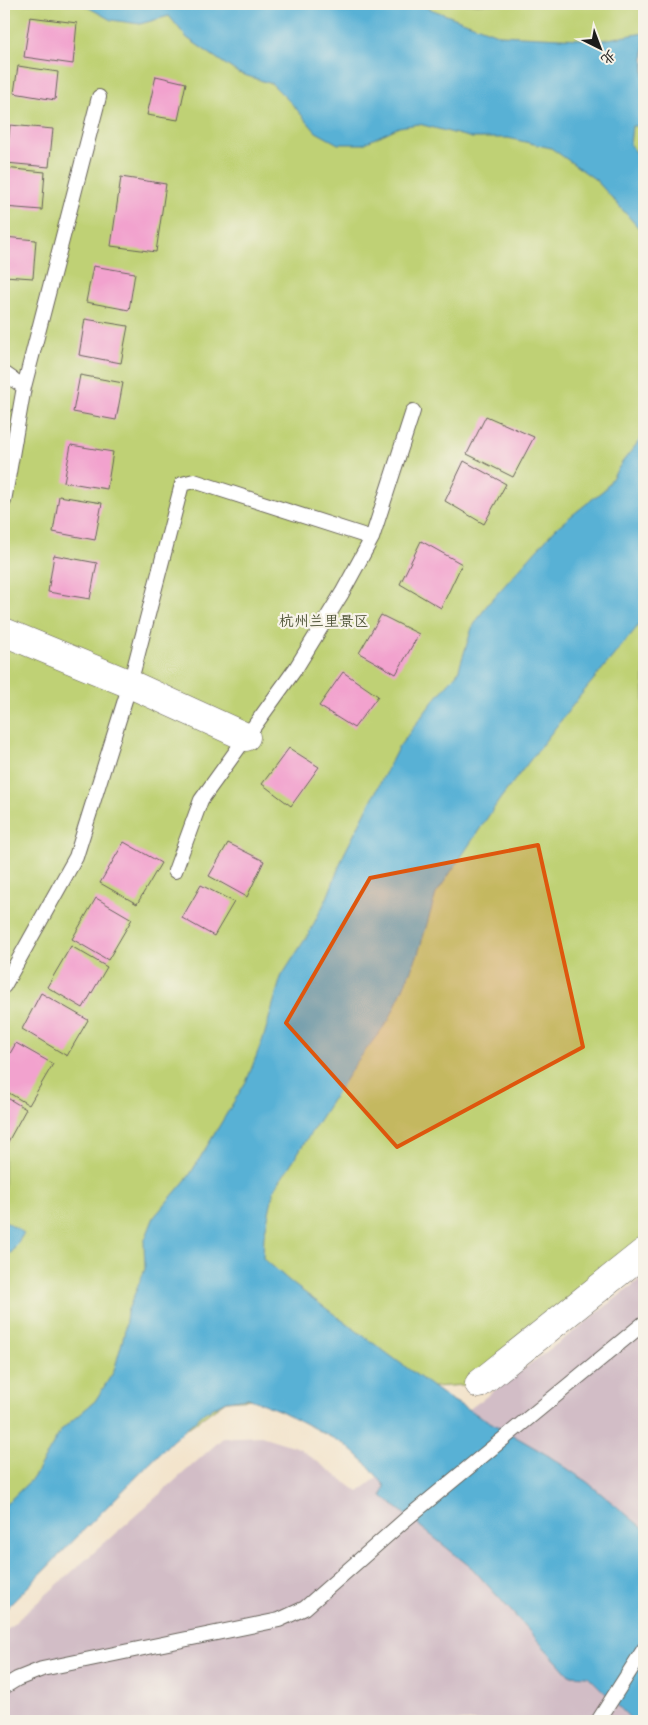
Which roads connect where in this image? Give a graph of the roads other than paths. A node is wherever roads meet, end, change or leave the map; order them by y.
1 (99, 97) dead end
2 (4, 373) edge
3 (24, 387) junction
4 (413, 411) dead end
5 (4, 501) edge
6 (372, 538) junction
7 (4, 632) edge
8 (130, 684) junction
9 (246, 737) junction
10 (175, 871) dead end
11 (4, 986) edge
12 (644, 1252) edge
13 (644, 1324) edge
14 (479, 1384) dead end
15 (644, 1649) edge
16 (4, 1687) edge
17 (598, 1721) edge

1 - 3 lane
2 - 3 lane
3 - 5 lane
4 - 6 lane
6 - 8 lane
6 - 9 lane
7 - 8 street
8 - 9 street
8 - 11 lane
9 - 10 lane
12 - 14 street
13 - 16 lane
15 - 17 lane

